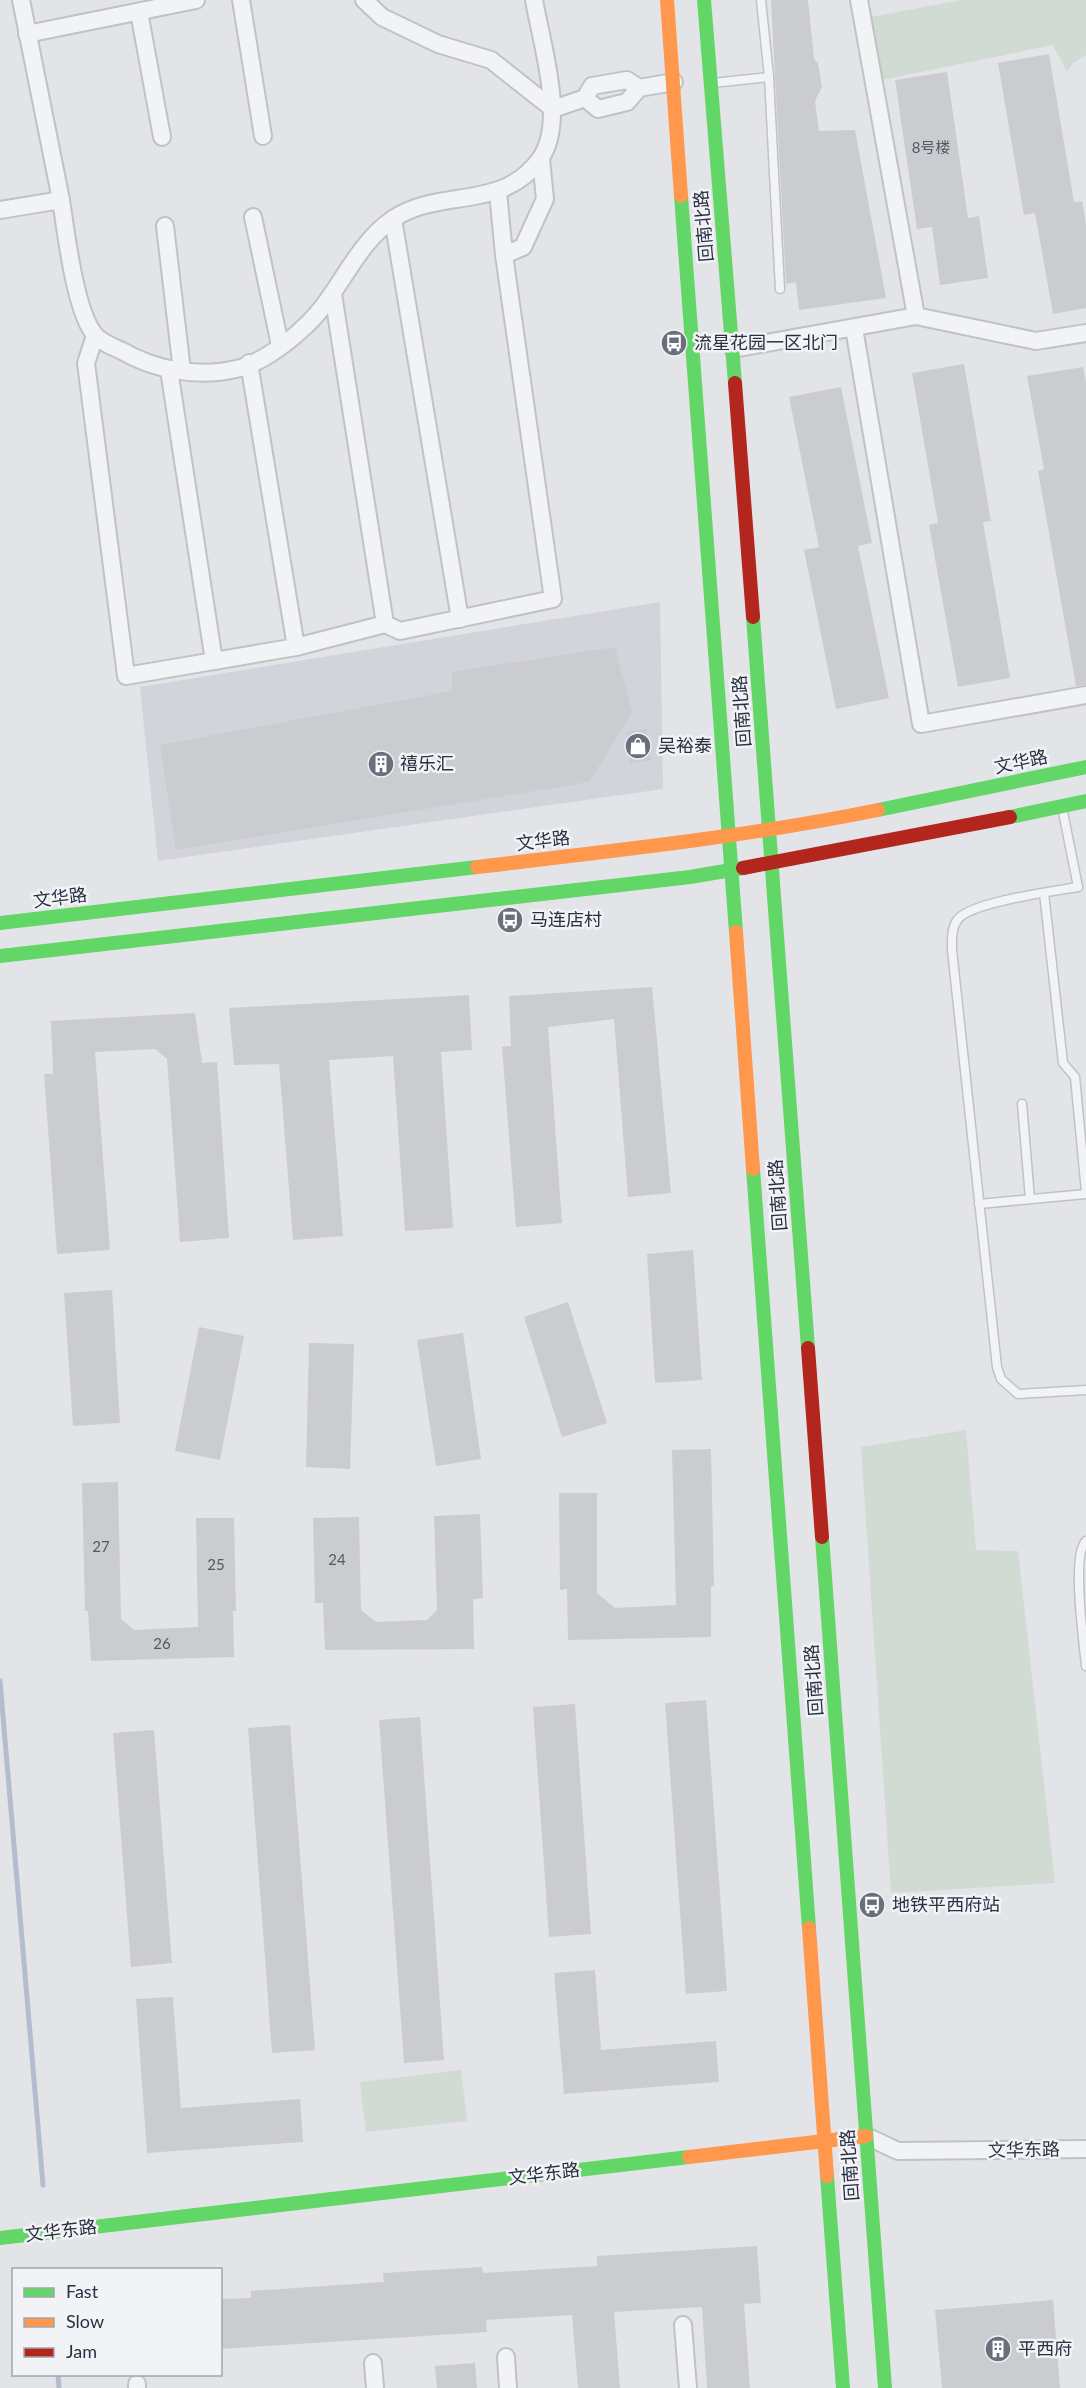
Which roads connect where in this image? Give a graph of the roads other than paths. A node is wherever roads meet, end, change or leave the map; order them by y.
1 (21, 0) edge
2 (196, 0) edge
3 (241, 0) edge
4 (364, 0) edge
5 (534, 0) edge
6 (667, 0) edge
7 (704, 0) edge
8 (761, 0) edge
9 (859, 0) edge
10 (139, 12) junction
11 (27, 34) junction
12 (769, 77) junction
13 (674, 82) junction
14 (710, 83) junction
15 (639, 88) junction
16 (585, 98) junction
17 (553, 109) junction
18 (263, 136) dead end
19 (162, 137) dead end
20 (541, 159) junction
21 (498, 192) junction
22 (61, 200) junction
23 (0, 210) edge
24 (253, 217) dead end
25 (393, 219) junction
26 (165, 226) dead end
27 (504, 255) junction
28 (780, 289) dead end
29 (333, 294) junction
30 (916, 316) junction
31 (854, 328) junction
32 (1086, 333) edge
33 (95, 336) junction
34 (280, 345) junction
35 (733, 349) junction
36 (249, 363) junction
37 (176, 370) junction
38 (460, 619) junction
39 (385, 624) junction
40 (296, 647) junction
41 (214, 661) junction
42 (1086, 695) edge
43 (1086, 766) edge
44 (1086, 801) edge
45 (1062, 806) junction
46 (769, 830) junction
47 (730, 836) junction
48 (772, 864) junction
49 (732, 870) junction
50 (1082, 886) edge
51 (1044, 893) junction
52 (0, 923) edge
53 (0, 956) edge
54 (1022, 1104) dead end
55 (1086, 1193) edge
56 (1030, 1199) junction
57 (979, 1204) junction
58 (1086, 1390) edge
59 (1086, 1541) edge
60 (1086, 1666) edge
61 (866, 2136) junction
62 (825, 2141) junction
63 (1086, 2149) edge
64 (0, 2238) edge
65 (683, 2325) dead end
66 (506, 2356) dead end
67 (373, 2363) dead end
68 (375, 2388) edge
69 (508, 2388) edge
70 (688, 2388) edge
71 (843, 2388) edge
72 (885, 2388) edge

1 - 11 street
2 - 10 street
3 - 18 street
4 - 17 street
5 - 17 street
6 - 13 main road, 回南北路
7 - 14 main road, 回南北路
8 - 12 lane
9 - 30 street
10 - 11 street
10 - 19 street
11 - 22 street
12 - 14 lane
12 - 28 lane
13 - 15 street
13 - 47 main road, 回南北路
14 - 35 main road, 回南北路
15 - 16 street
15 - 16 street
16 - 17 street
17 - 20 street
20 - 21 street
20 - 27 street
21 - 25 street
21 - 27 street
22 - 23 street
22 - 33 street
24 - 34 street
25 - 29 street
25 - 38 street
26 - 37 street
27 - 38 street
29 - 34 street
29 - 39 street
30 - 31 street
30 - 32 street
31 - 35 street
31 - 42 street
33 - 37 street
33 - 41 street
34 - 36 street
35 - 46 main road, 回南北路
36 - 37 street
36 - 40 street
37 - 41 street
38 - 39 street
39 - 40 street
40 - 41 street
43 - 46 main road, 文华路
44 - 45 main road
45 - 48 main road
45 - 50 lane
46 - 47 main road, 文华路
46 - 48 main road, 回南北路
47 - 49 main road, 回南北路
47 - 52 main road, 文华路
48 - 49 main road
48 - 61 main road, 回南北路
49 - 53 main road
49 - 62 main road, 回南北路
50 - 51 lane
51 - 55 lane
51 - 57 lane
54 - 56 lane
55 - 56 lane
56 - 57 lane
57 - 58 lane
59 - 60 lane
61 - 62 main road, 文华东路
61 - 63 street, 文华东路
61 - 72 main road, 回南北路
62 - 64 main road, 文华东路
62 - 71 main road, 回南北路
65 - 70 street
66 - 69 street
67 - 68 street

